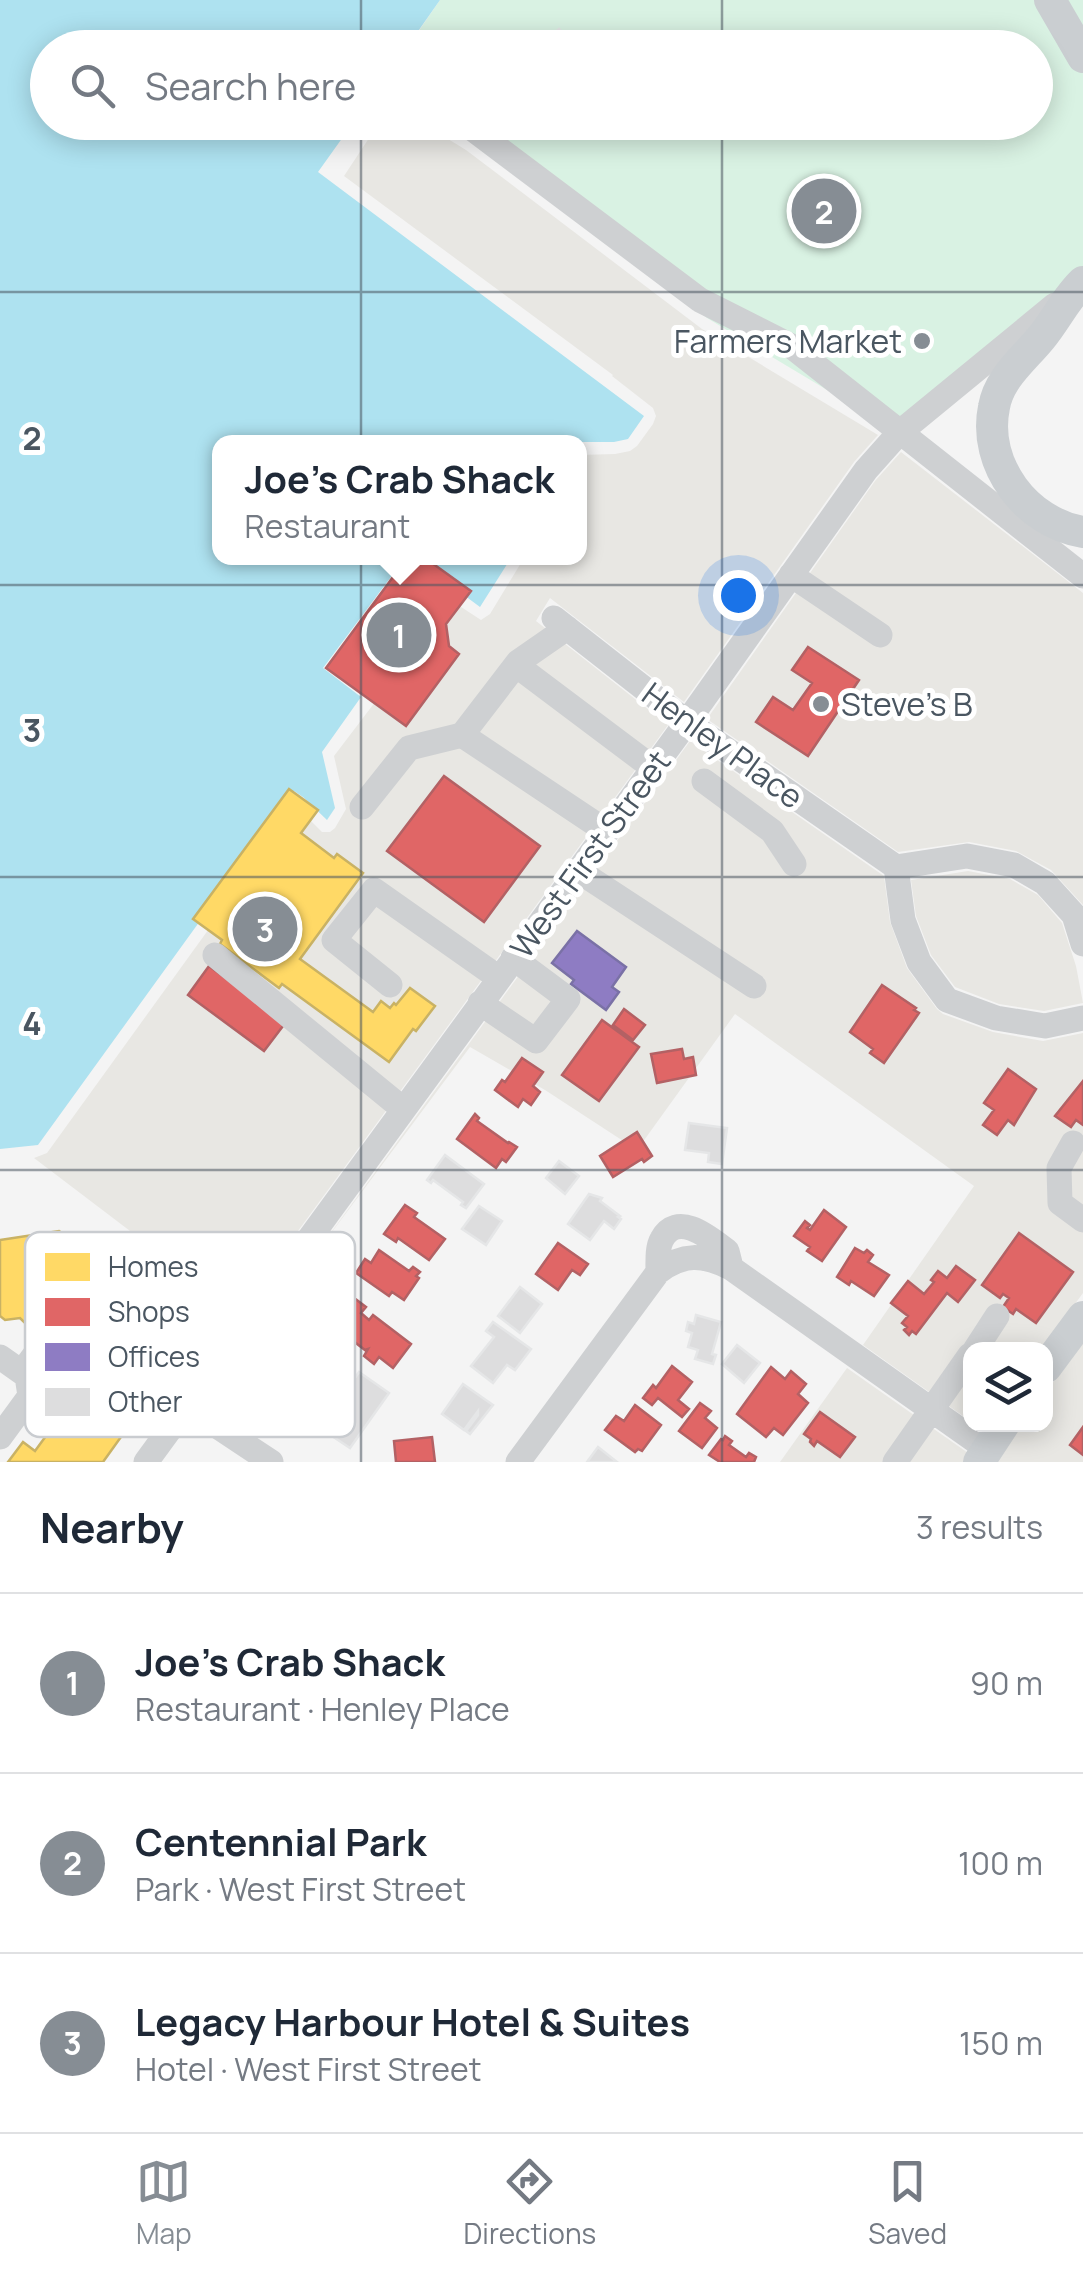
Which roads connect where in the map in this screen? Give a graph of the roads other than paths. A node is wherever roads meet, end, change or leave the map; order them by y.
1 (1050, 0) edge
2 (1083, 57) edge
3 (487, 140) edge
4 (1081, 284) edge
5 (899, 432) junction
6 (1083, 532) edge
7 (791, 575) junction
8 (1083, 576) edge
9 (880, 635) dead end
10 (516, 665) junction
11 (688, 722) junction
12 (462, 735) junction
13 (653, 768) junction
14 (704, 781) dead end
15 (796, 798) junction
16 (362, 807) dead end
17 (606, 831) junction
18 (772, 831) junction
19 (794, 864) dead end
20 (896, 867) junction
21 (578, 870) junction
22 (1083, 944) edge
23 (215, 955) dead end
24 (506, 968) junction
25 (390, 985) dead end
26 (754, 986) dead end
27 (480, 1003) junction
28 (1083, 1018) edge
29 (403, 1109) junction
30 (1073, 1143) dead end
31 (1083, 1220) edge
32 (314, 1232) edge
33 (998, 1316) dead end
34 (1083, 1317) edge
35 (979, 1342) edge
36 (0, 1357) edge
37 (1053, 1358) edge
38 (963, 1365) edge
39 (25, 1383) edge
40 (25, 1386) edge
41 (932, 1410) junction
42 (0, 1437) edge
43 (164, 1437) edge
44 (234, 1437) edge
45 (990, 1445) edge
46 (146, 1462) edge
47 (271, 1462) edge
48 (518, 1462) edge
49 (895, 1462) edge

1 - 2 main road
3 - 5 street
4 - 5 street, West First Street
4 - 6 main road
5 - 7 street, West First Street
5 - 8 street
7 - 9 street
7 - 11 street, West First Street
10 - 11 street, Henley Place
10 - 12 street
10 - 13 street
11 - 13 street, West First Street
11 - 15 street, Henley Place
12 - 16 street
12 - 17 street
13 - 17 street, West First Street
14 - 18 street
15 - 18 street
15 - 20 street, Henley Place
17 - 21 street, West First Street
18 - 19 street
20 - 22 street
20 - 28 street
21 - 24 street, West First Street
21 - 26 street
23 - 29 street
24 - 25 street
24 - 27 street, West First Street
24 - 27 street
27 - 29 street, West First Street
29 - 32 street, West First Street
30 - 31 street
33 - 35 street
34 - 37 main road
36 - 39 street
38 - 41 street
40 - 42 street
41 - 45 street
41 - 48 street
41 - 49 street
43 - 46 street, West First Street
44 - 47 street

